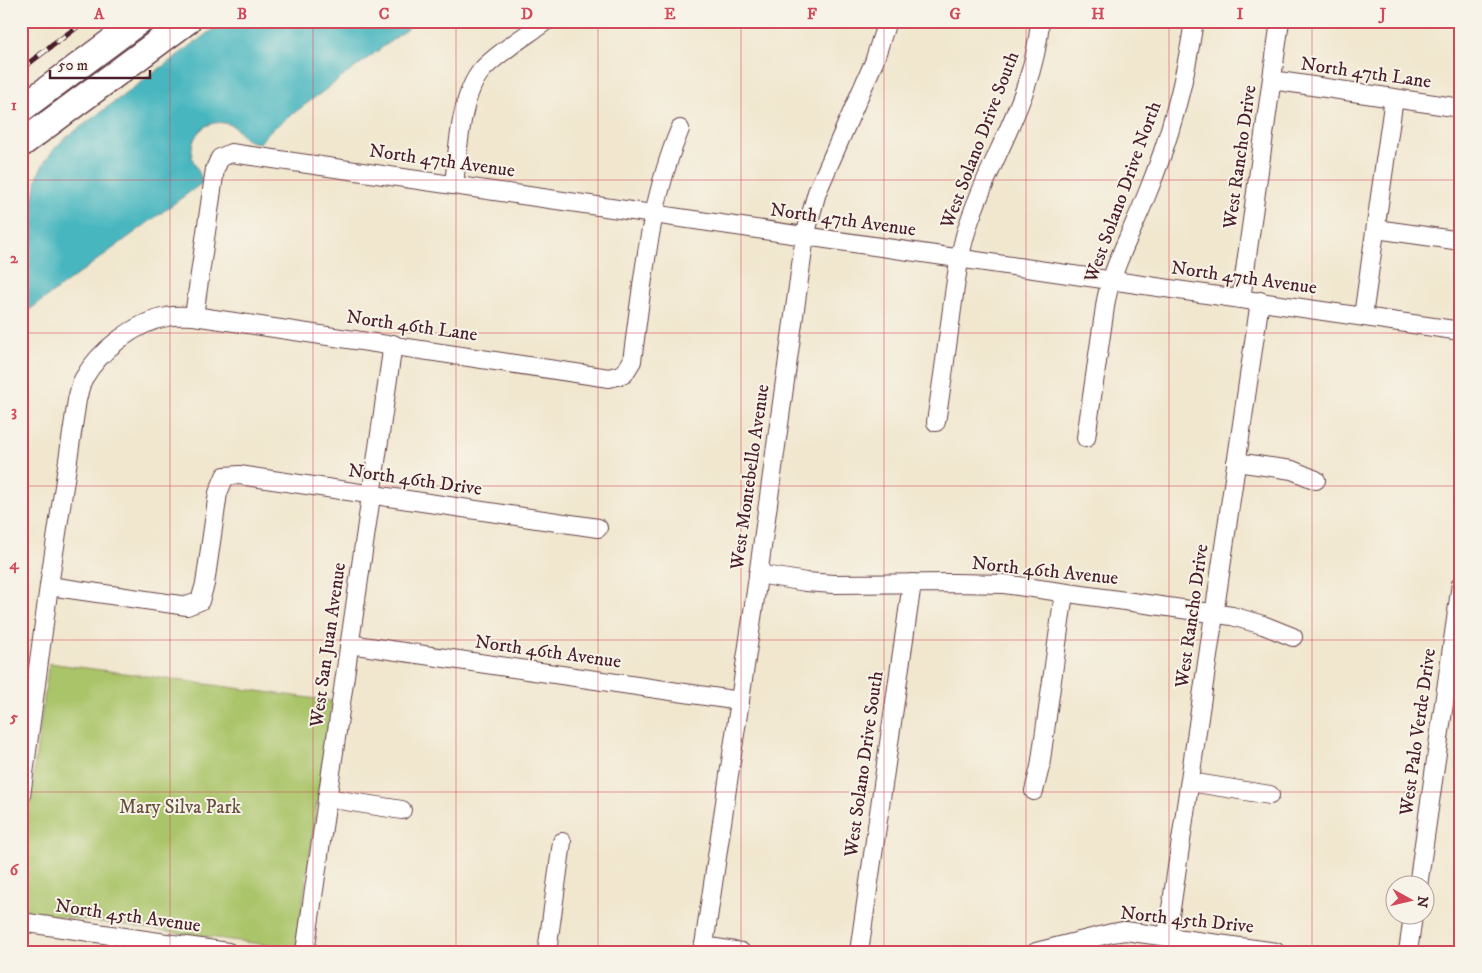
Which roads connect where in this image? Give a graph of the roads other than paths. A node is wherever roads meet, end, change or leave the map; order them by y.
1 (140, 21) edge
2 (187, 21) edge
3 (546, 21) edge
4 (887, 21) edge
5 (1040, 21) edge
6 (1194, 21) edge
7 (1280, 21) edge
8 (71, 72) junction
9 (1272, 80) junction
10 (1394, 98) junction
11 (1454, 107) dead end
12 (21, 109) edge
13 (21, 124) edge
14 (680, 129) dead end
15 (21, 144) edge
16 (454, 184) junction
17 (653, 214) junction
18 (1376, 229) junction
19 (805, 236) junction
20 (1461, 241) edge
21 (960, 259) junction
22 (1110, 281) junction
23 (1241, 299) junction
24 (1260, 301) junction
25 (194, 316) junction
26 (1363, 316) junction
27 (1461, 331) edge
28 (393, 344) junction
29 (936, 422) dead end
30 (1086, 438) dead end
31 (1236, 462) junction
32 (1316, 480) dead end
33 (371, 495) junction
34 (598, 528) dead end
35 (758, 574) junction
36 (912, 583) junction
37 (1461, 584) edge
38 (49, 586) junction
39 (1064, 593) junction
40 (1214, 613) junction
41 (1293, 637) dead end
42 (349, 644) junction
43 (740, 701) junction
44 (1190, 782) junction
45 (1034, 791) dead end
46 (1270, 795) dead end
47 (21, 796) edge
48 (327, 798) junction
49 (402, 810) dead end
50 (562, 842) dead end
51 (1419, 876) edge
52 (21, 922) edge
53 (1412, 926) edge
54 (1167, 936) junction
55 (703, 949) edge
56 (228, 952) edge
57 (305, 952) edge
58 (547, 952) edge
59 (741, 952) edge
60 (859, 952) edge
61 (1036, 952) edge
62 (1276, 952) edge
63 (1408, 952) edge

1 - 8 highway
2 - 15 highway
3 - 16 street
4 - 19 street, West Montebello Avenue
5 - 21 street, West Solano Drive South
6 - 22 street, West Solano Drive North
7 - 9 street, West Rancho Drive
8 - 12 highway
8 - 13 highway
9 - 10 street, North 47th Lane
9 - 23 street, West Rancho Drive
10 - 11 street, North 47th Lane
10 - 18 street
14 - 17 street
16 - 17 street, North 47th Avenue
16 - 25 street, North 47th Avenue
17 - 19 street, North 47th Avenue
17 - 28 street, North 46th Lane
18 - 20 street
18 - 26 street
19 - 21 street, North 47th Avenue
19 - 35 street, West Montebello Avenue
21 - 22 street, North 47th Avenue
21 - 29 street, West Solano Drive South
22 - 23 street, North 47th Avenue
22 - 30 street, West Solano Drive North
23 - 24 street, North 47th Avenue
24 - 26 street, North 47th Avenue
24 - 31 street, West Rancho Drive
25 - 28 street, North 46th Lane
25 - 38 street, North 46th Lane
26 - 27 street, North 47th Avenue
28 - 33 street, West San Juan Avenue
31 - 32 street
31 - 40 street, West Rancho Drive
33 - 34 street, North 46th Drive
33 - 38 street, North 46th Drive
33 - 42 street, West San Juan Avenue
35 - 36 street, North 46th Avenue
35 - 43 street, West Montebello Avenue
36 - 39 street, North 46th Avenue
36 - 60 street, West Solano Drive South
37 - 51 street, West Palo Verde Drive
38 - 47 street, North 46th Lane
39 - 40 street, North 46th Avenue
39 - 45 street
40 - 41 street, North 46th Avenue
40 - 44 street, West Rancho Drive
42 - 43 street, North 46th Avenue
42 - 48 street, West San Juan Avenue
43 - 55 street, West Montebello Avenue
44 - 46 street
44 - 54 street, West Rancho Drive
48 - 49 street
48 - 57 street, West San Juan Avenue
50 - 58 street
52 - 56 street, North 45th Avenue
53 - 63 street
54 - 61 street, North 45th Drive
54 - 62 street, North 45th Drive
55 - 59 street

